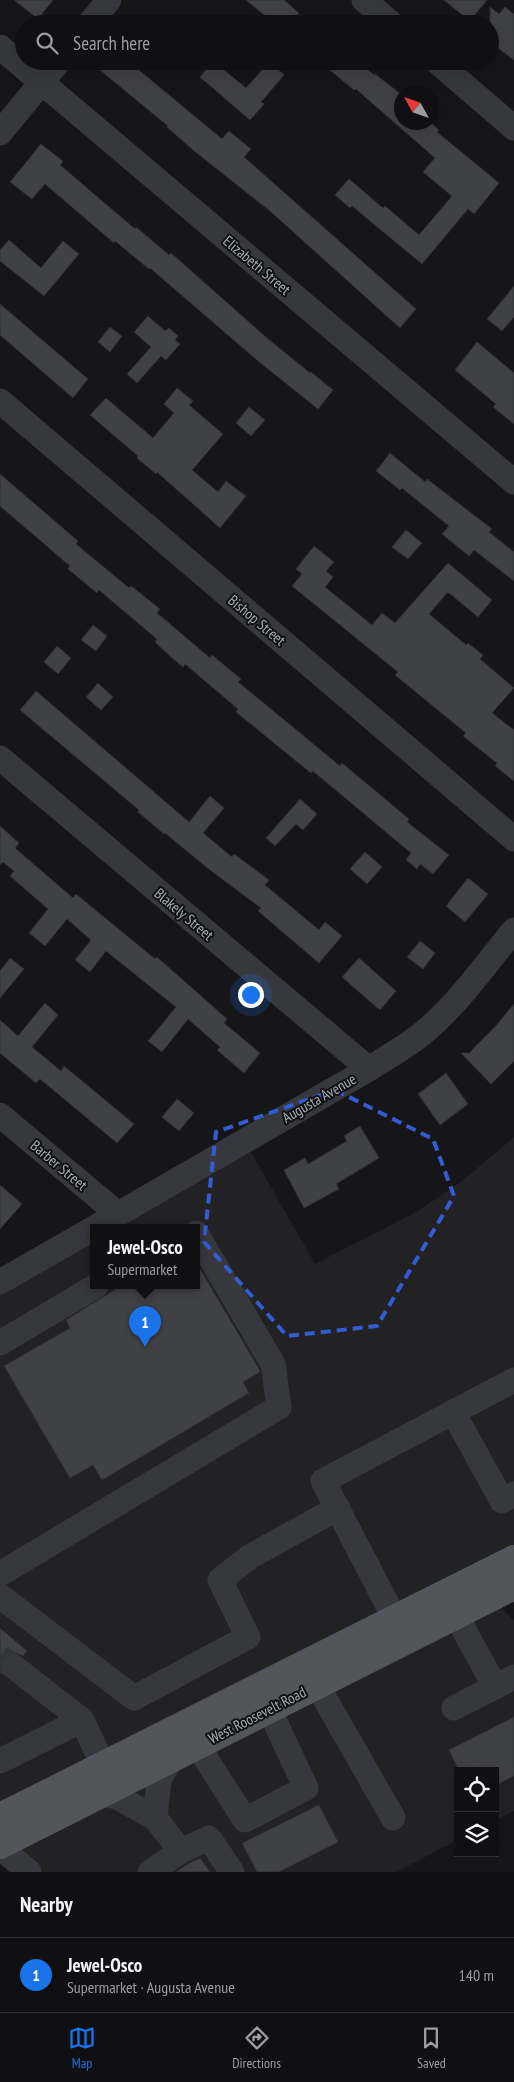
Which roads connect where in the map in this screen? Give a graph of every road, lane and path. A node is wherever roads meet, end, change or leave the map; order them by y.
1 (109, 0) edge
2 (364, 0) edge
3 (96, 15) edge
4 (382, 15) edge
5 (0, 47) edge
6 (15, 60) edge
7 (27, 70) edge
8 (51, 70) edge
9 (446, 70) edge
10 (41, 82) junction
11 (514, 128) edge
12 (0, 133) edge
13 (0, 401) edge
14 (514, 482) edge
15 (0, 758) edge
16 (514, 839) edge
17 (514, 930) edge
18 (368, 1069) junction
19 (0, 1115) edge
20 (118, 1214) junction
21 (101, 1224) edge
22 (90, 1230) edge
23 (200, 1240) edge
24 (0, 1282) edge
25 (91, 1289) edge
26 (0, 1343) edge
27 (514, 1380) edge
28 (453, 1412) junction
29 (514, 1494) edge
30 (338, 1508) junction
31 (514, 1559) edge
32 (0, 1574) edge
33 (514, 1586) edge
34 (0, 1596) edge
35 (456, 1614) junction
36 (395, 1619) junction
37 (14, 1667) tunnel mouth
38 (504, 1682) edge
39 (317, 1685) junction
40 (454, 1708) dead end
41 (269, 1709) junction
42 (82, 1720) junction
43 (196, 1745) junction
44 (171, 1758) junction
45 (0, 1762) edge
46 (103, 1765) junction
47 (100, 1794) junction
48 (0, 1817) edge
49 (156, 1818) junction
50 (393, 1818) dead end
51 (0, 1846) edge
52 (181, 1851) junction
53 (29, 1872) edge
54 (150, 1872) edge
55 (232, 1872) edge

1 - 3 street
2 - 4 street
5 - 6 street, Elizabeth Street
7 - 10 street, Elizabeth Street
8 - 10 street
9 - 11 street
10 - 12 street
10 - 14 street, Elizabeth Street
13 - 16 street, Bishop Street
15 - 18 street, Blakely Street
17 - 18 street, Augusta Avenue
18 - 20 street, Augusta Avenue
19 - 20 street, Barber Street
20 - 21 street, Augusta Avenue
22 - 24 street, Augusta Avenue
23 - 32 street
25 - 26 street
27 - 28 street
28 - 29 street
28 - 30 street
30 - 34 street
30 - 36 street
31 - 36 main road, West Roosevelt Road
33 - 35 main road, West Roosevelt Road
35 - 38 street
35 - 39 main road, West Roosevelt Road
36 - 46 main road, West Roosevelt Road
37 - 42 street
38 - 40 street
39 - 41 main road, West Roosevelt Road
39 - 50 street
41 - 43 main road, West Roosevelt Road
41 - 43 street
42 - 45 street
42 - 46 street
43 - 44 main road, West Roosevelt Road
44 - 47 main road, West Roosevelt Road
44 - 49 street
46 - 48 main road, West Roosevelt Road
47 - 49 street
47 - 51 main road, West Roosevelt Road
49 - 52 street
51 - 53 street
52 - 54 street
52 - 55 street

